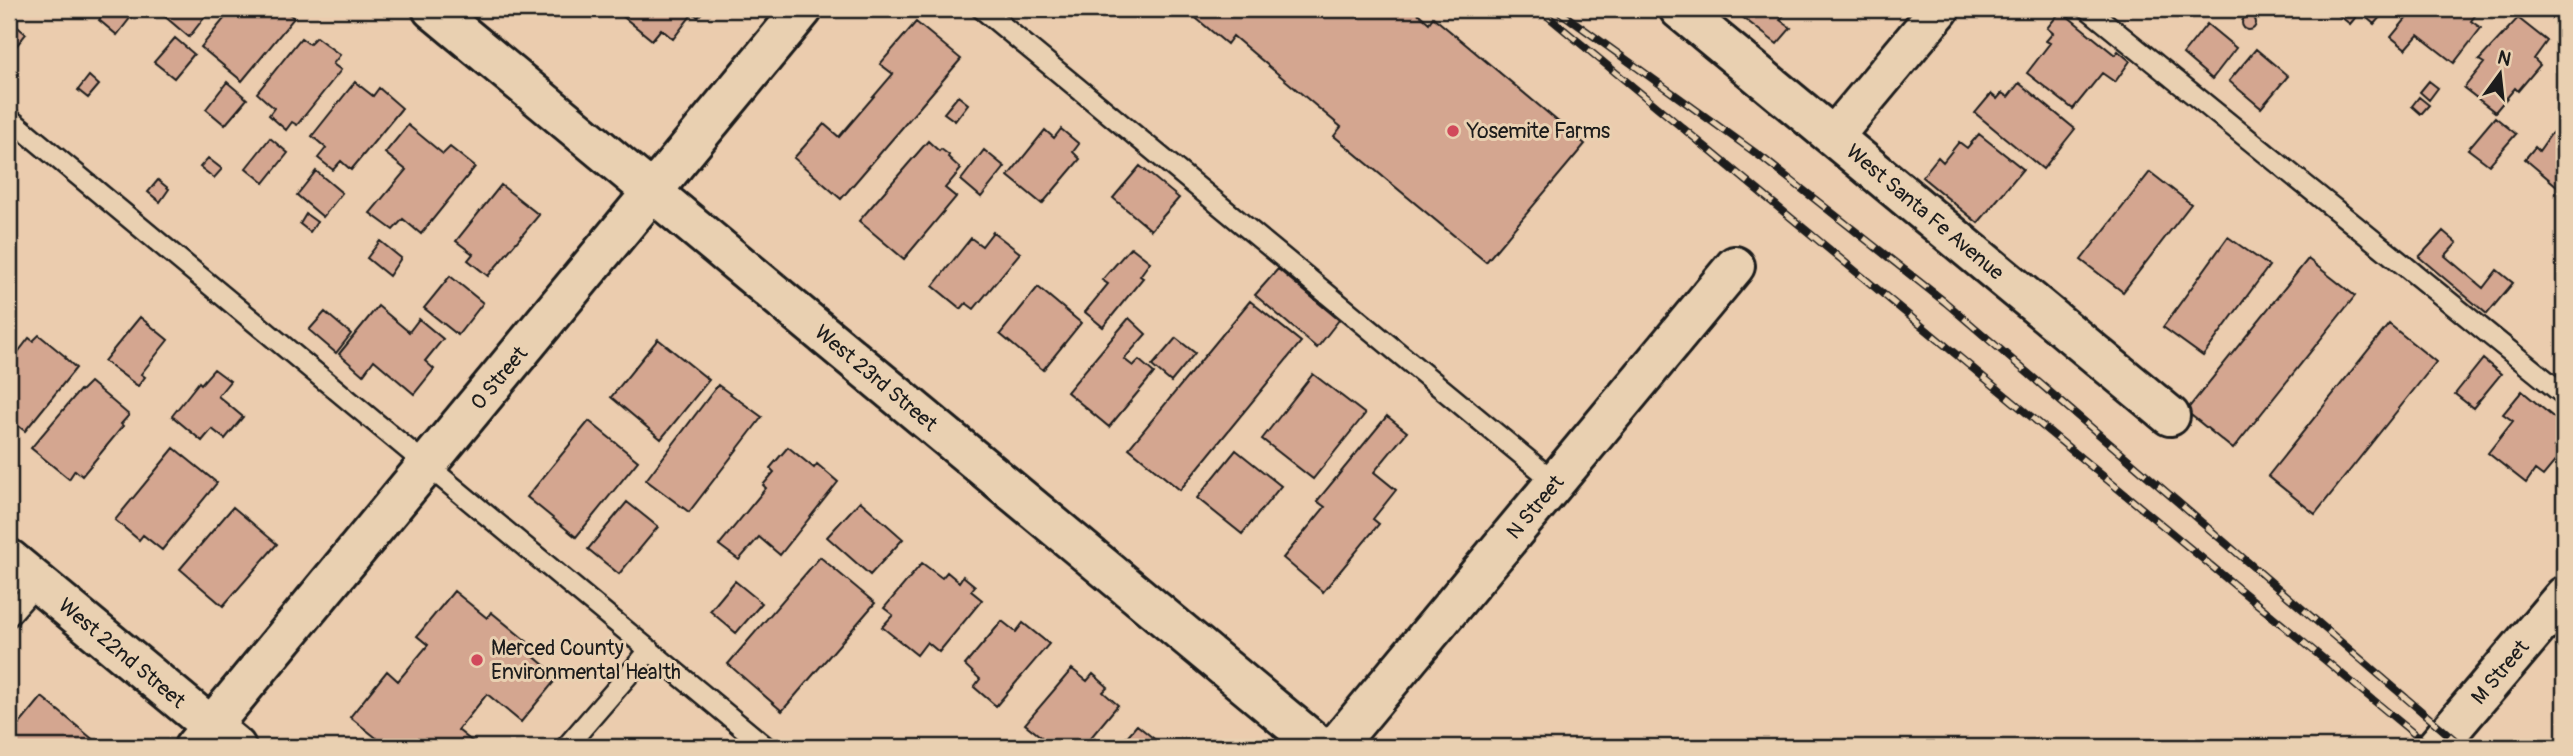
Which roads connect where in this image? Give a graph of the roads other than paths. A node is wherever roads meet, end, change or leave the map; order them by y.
1 (432, 9) edge
2 (803, 9) edge
3 (982, 9) edge
4 (1679, 9) edge
5 (1940, 9) edge
6 (2088, 9) edge
7 (9, 118) edge
8 (1834, 136) junction
9 (652, 192) junction
10 (1735, 266) dead end
11 (2564, 395) edge
12 (2170, 416) dead end
13 (427, 465) junction
14 (1556, 483) junction
15 (9, 559) edge
16 (38, 583) junction
17 (2564, 596) edge
18 (9, 616) edge
19 (649, 650) junction
20 (214, 740) edge
21 (566, 747) edge
22 (766, 747) edge
23 (1320, 747) edge
24 (1335, 747) edge
25 (2436, 747) edge

1 - 9 street, West 23rd Street
2 - 9 street, O Street
3 - 14 lane
4 - 8 street, West Santa Fe Avenue
5 - 8 street
6 - 11 lane
7 - 13 lane
8 - 12 street, West Santa Fe Avenue
9 - 13 street, O Street
9 - 23 street, West 23rd Street
10 - 14 street, N Street
13 - 19 lane
13 - 20 street, O Street
14 - 24 street, N Street
15 - 16 street, West 22nd Street
16 - 18 lane
16 - 20 street, West 22nd Street
17 - 25 street, M Street
19 - 21 lane
19 - 22 lane

